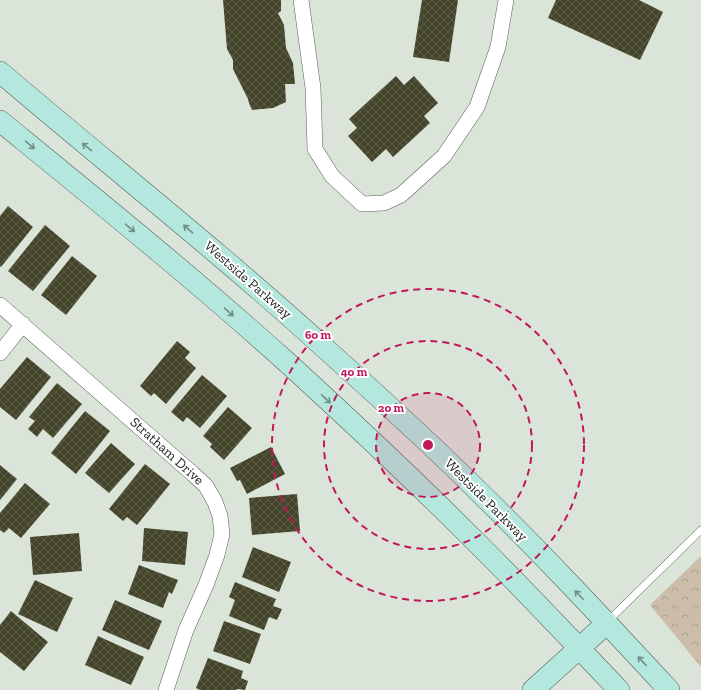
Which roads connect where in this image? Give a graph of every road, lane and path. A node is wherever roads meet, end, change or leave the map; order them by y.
1 (301, 0) edge
2 (506, 0) edge
3 (0, 72) edge
4 (0, 121) edge
5 (0, 305) edge
6 (23, 324) junction
7 (0, 353) edge
8 (701, 530) edge
9 (607, 623) junction
10 (579, 648) junction
11 (166, 690) edge
12 (533, 690) edge
13 (619, 690) edge
14 (669, 690) edge

1 - 2 street
9 -> 3 main road, Westside Parkway
4 -> 10 main road
5 - 6 street, Stratham Drive
6 - 7 street
6 - 11 street, Stratham Drive
8 - 9 lane
9 - 10 main road
14 -> 9 main road, Westside Parkway
10 - 12 main road
10 - 13 main road

